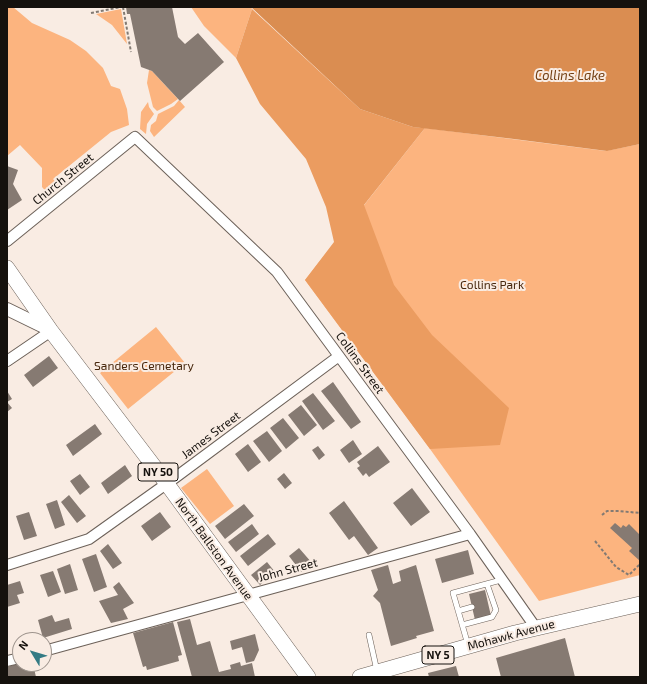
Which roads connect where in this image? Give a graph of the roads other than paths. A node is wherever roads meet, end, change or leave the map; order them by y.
1 (135, 137) joint
2 (7, 241) edge
3 (7, 268) edge
4 (7, 309) edge
5 (51, 331) junction
6 (339, 356) junction
7 (7, 361) edge
8 (166, 484) junction
9 (470, 534) junction
10 (7, 565) edge
11 (501, 580) junction
12 (487, 584) junction
13 (248, 595) junction
14 (640, 604) edge
15 (472, 607) dead end
16 (458, 611) junction
17 (462, 625) junction
18 (536, 628) junction
19 (370, 635) dead end
20 (468, 646) junction
21 (52, 649) edge
22 (378, 672) junction
23 (308, 677) edge
24 (360, 677) edge

1 - 2 street, Church Street
1 - 6 street, Collins Street
3 - 5 main road, North Ballston Avenue / NY 50
4 - 5 street
5 - 7 street
5 - 8 main road, North Ballston Avenue / NY 50
6 - 8 street, James Street
6 - 9 street, Collins Street
8 - 10 street, James Street
8 - 13 main road, North Ballston Avenue / NY 50
9 - 11 street, Collins Street
9 - 13 street, John Street
11 - 12 lane
11 - 18 street, Collins Street
12 - 16 lane
12 - 17 lane
13 - 21 street, John Street
13 - 23 main road, North Ballston Avenue / NY 50
14 - 18 main road, Mohawk Avenue / NY 5
15 - 16 lane
16 - 17 lane
17 - 20 lane
18 - 20 main road, Mohawk Avenue / NY 5
19 - 22 lane
20 - 22 main road, Mohawk Avenue / NY 5
22 - 24 main road, Mohawk Avenue / NY 5

